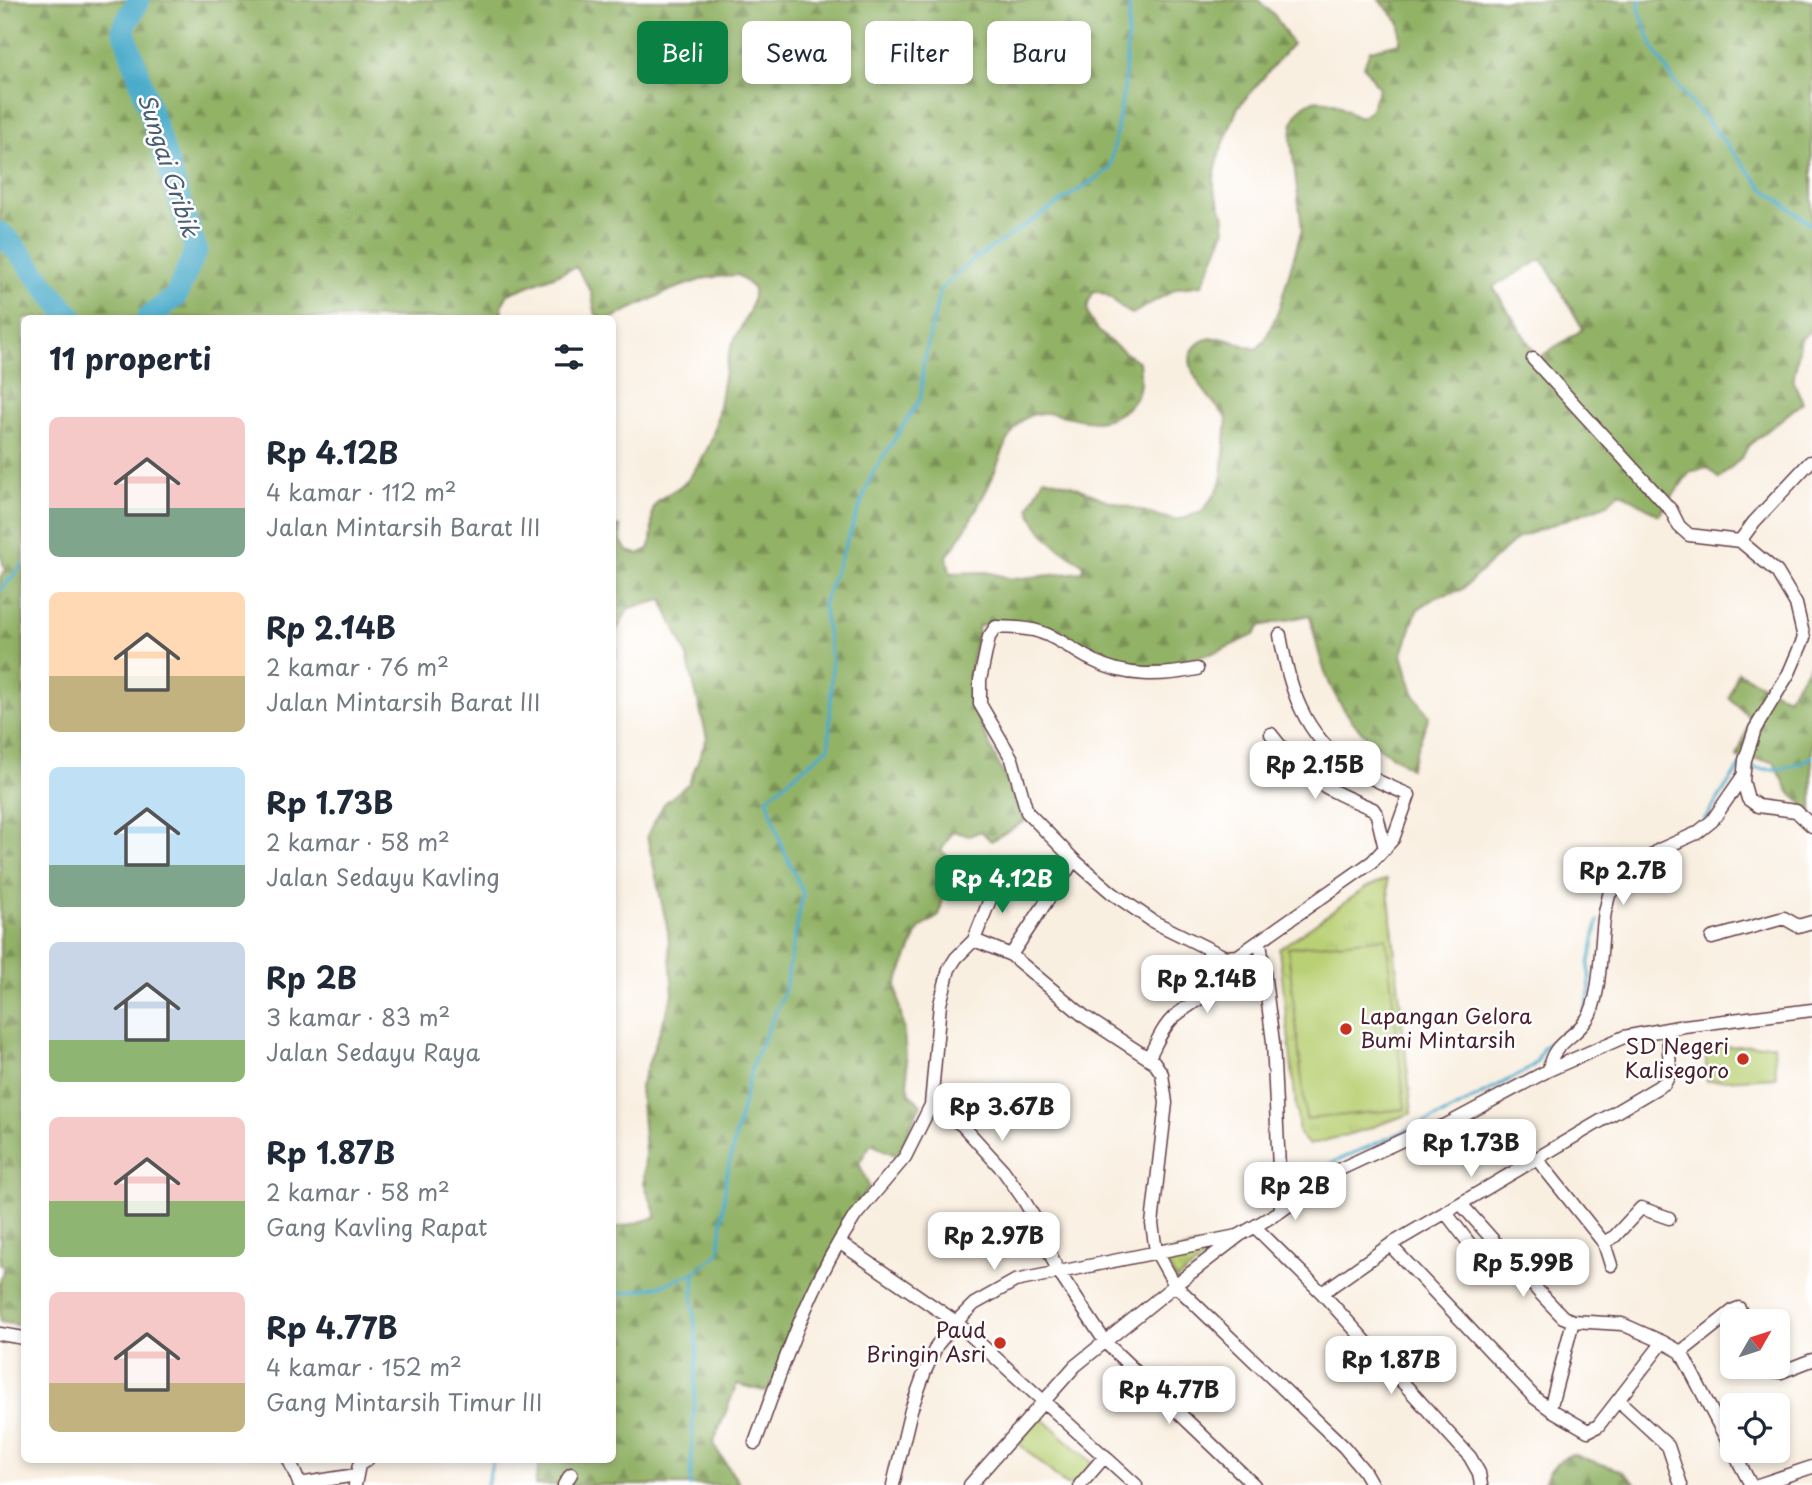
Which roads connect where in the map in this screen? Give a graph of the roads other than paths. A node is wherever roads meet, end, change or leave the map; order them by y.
1 (1533, 359) dead end
2 (1810, 462) dead end
3 (1740, 541) junction
4 (1280, 635) dead end
5 (1198, 669) dead end
6 (1270, 734) dead end
7 (1744, 769) junction
8 (1812, 826) edge
9 (1385, 849) junction
10 (1074, 860) junction
11 (998, 879) dead end
12 (1812, 922) edge
13 (1712, 938) dead end
14 (974, 940) junction
15 (1260, 941) junction
16 (1011, 955) junction
17 (1232, 958) junction
18 (1812, 1010) edge
19 (1668, 1029) junction
20 (1149, 1057) junction
21 (1549, 1070) junction
22 (932, 1105) junction
23 (1537, 1159) junction
24 (1461, 1204) junction
25 (1281, 1211) junction
26 (1446, 1213) junction
27 (1670, 1218) dead end
28 (1255, 1227) junction
29 (1240, 1235) junction
30 (839, 1242) junction
31 (1469, 1242) dead end
32 (1604, 1243) junction
33 (1390, 1245) junction
34 (1156, 1251) junction
35 (1611, 1265) dead end
36 (1058, 1271) junction
37 (1175, 1284) junction
38 (1322, 1293) junction
39 (1573, 1321) junction
40 (1720, 1321) edge
41 (956, 1322) junction
42 (0, 1334) edge
43 (21, 1338) edge
44 (1663, 1342) junction
45 (1106, 1343) junction
46 (1681, 1352) junction
47 (1812, 1361) edge
48 (1790, 1369) edge
49 (1043, 1401) junction
50 (1619, 1401) junction
51 (1550, 1409) junction
52 (1720, 1426) edge
53 (755, 1443) dead end
54 (1105, 1456) junction
55 (290, 1463) edge
56 (362, 1463) edge
57 (1740, 1463) edge
58 (1812, 1467) edge
59 (356, 1480) edge
60 (299, 1484) edge
61 (892, 1485) edge
62 (970, 1485) edge
63 (1080, 1485) edge
64 (1136, 1485) edge
65 (1254, 1485) edge
66 (1372, 1485) edge
67 (1481, 1485) edge
68 (1681, 1485) edge
69 (1751, 1485) edge
70 (1758, 1485) edge

1 - 3 street
2 - 3 street
3 - 7 street
4 - 9 street
5 - 10 street
6 - 9 street
7 - 8 street
7 - 21 street
9 - 15 street
10 - 16 street
10 - 17 street
11 - 14 street
12 - 13 street
14 - 16 street
14 - 22 street
15 - 17 street
15 - 25 street
16 - 20 street
17 - 20 street
18 - 19 street
19 - 21 street
19 - 23 street
20 - 34 street
21 - 25 street
22 - 30 street
22 - 36 street
23 - 24 street
23 - 32 street
24 - 26 street
24 - 39 street
25 - 28 street
26 - 31 street
26 - 33 street
27 - 32 street
28 - 29 street
28 - 38 street
29 - 34 street
29 - 37 street
30 - 41 street
30 - 53 street
32 - 35 street
33 - 38 street
33 - 51 street
34 - 36 street
34 - 37 street
36 - 41 street
36 - 45 street
37 - 45 street
37 - 66 street
38 - 67 street
39 - 44 street
39 - 51 street
40 - 46 street
41 - 49 street
41 - 61 street
42 - 43 street
44 - 46 street
44 - 50 street
45 - 49 street
45 - 65 street
46 - 52 street
47 - 48 street
49 - 54 street
49 - 62 street
50 - 51 street
50 - 68 street
54 - 63 street
54 - 64 street
55 - 60 street
56 - 59 street
57 - 69 street
58 - 70 street
59 - 60 street

